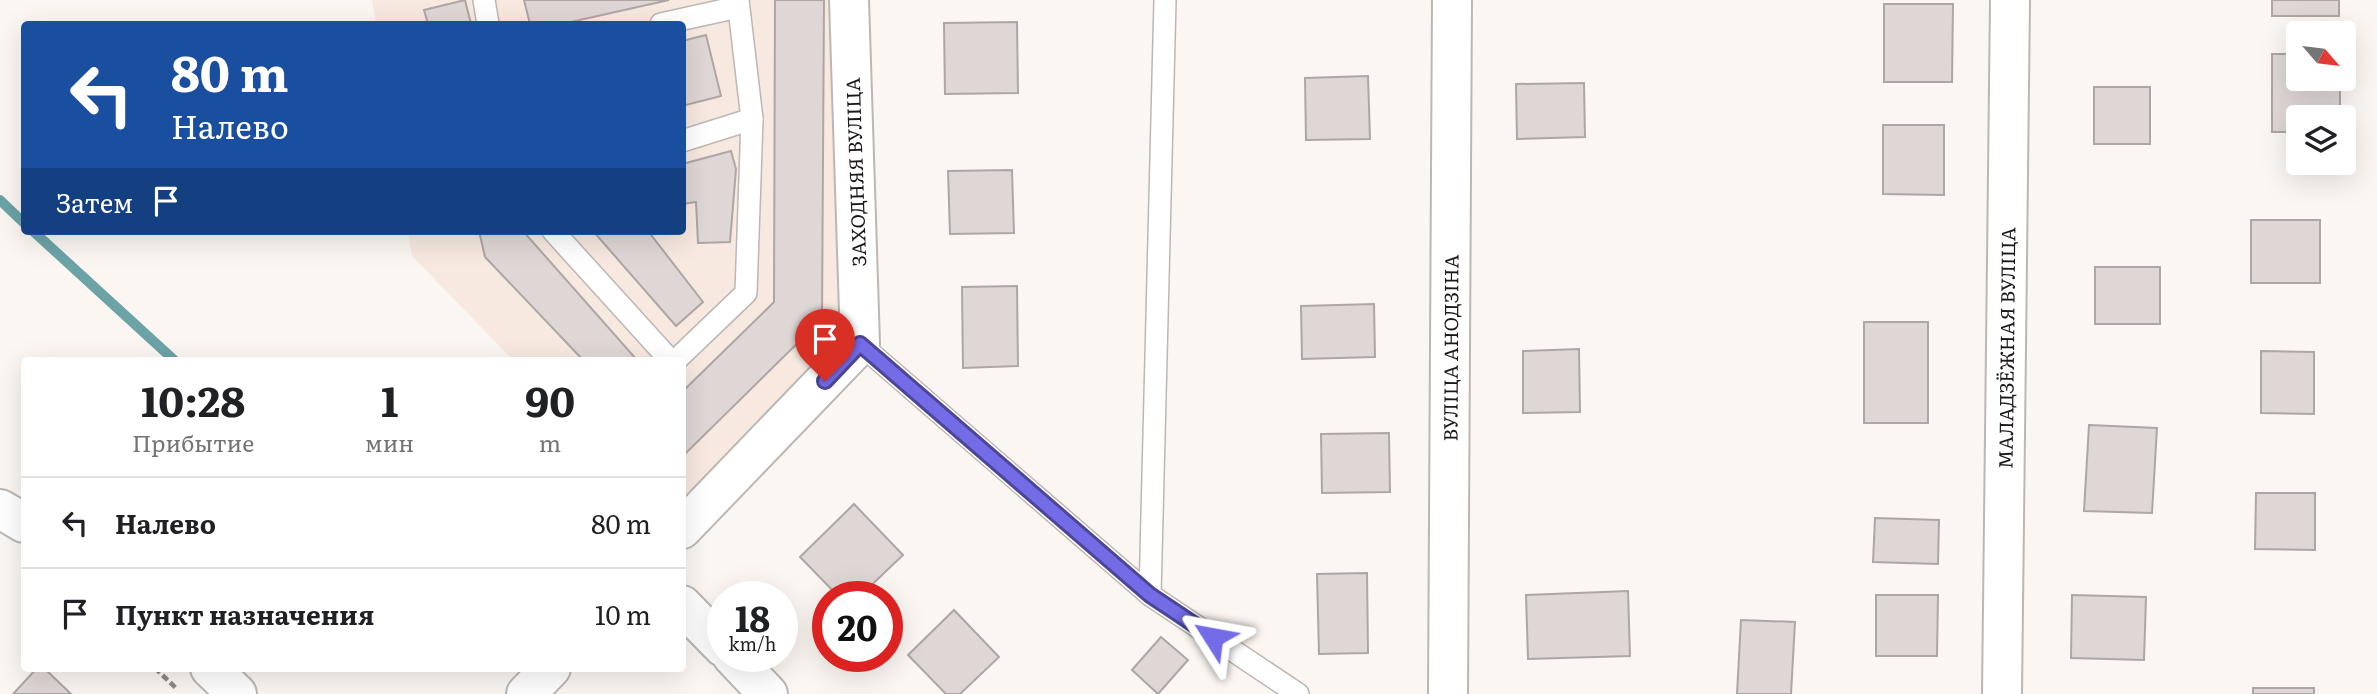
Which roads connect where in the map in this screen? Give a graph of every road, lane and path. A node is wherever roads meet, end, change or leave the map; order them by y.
1 (484, 0) edge
2 (849, 0) edge
3 (1165, 0) edge
4 (1451, 0) edge
5 (2010, 0) edge
6 (738, 3) edge
7 (488, 21) edge
8 (672, 21) edge
9 (752, 120) junction
10 (686, 140) edge
11 (557, 235) edge
12 (860, 344) junction
13 (667, 357) edge
14 (679, 357) edge
15 (0, 509) edge
16 (21, 521) edge
17 (686, 525) edge
18 (1150, 595) junction
19 (686, 609) edge
20 (707, 631) edge
21 (159, 672) edge
22 (214, 672) edge
23 (547, 672) edge
24 (747, 672) edge
25 (183, 694) edge
26 (237, 694) edge
27 (526, 694) edge
28 (768, 694) edge
29 (1298, 694) edge
30 (1448, 694) edge
31 (2002, 694) edge

1 - 7 lane
2 - 12 street, ЗАХОДНЯЯ ВУЛІЦА
3 - 18 lane
4 - 30 street, ВУЛІЦА АНОДЗІНА
5 - 31 street, МАЛАДЗЁЖНАЯ ВУЛІЦА
6 - 8 lane
6 - 9 lane
9 - 10 lane
9 - 14 lane
11 - 13 lane
12 - 17 street
12 - 18 lane
15 - 16 street
18 - 29 lane
19 - 20 street
21 - 25 path
22 - 26 street
23 - 27 street
24 - 28 street

